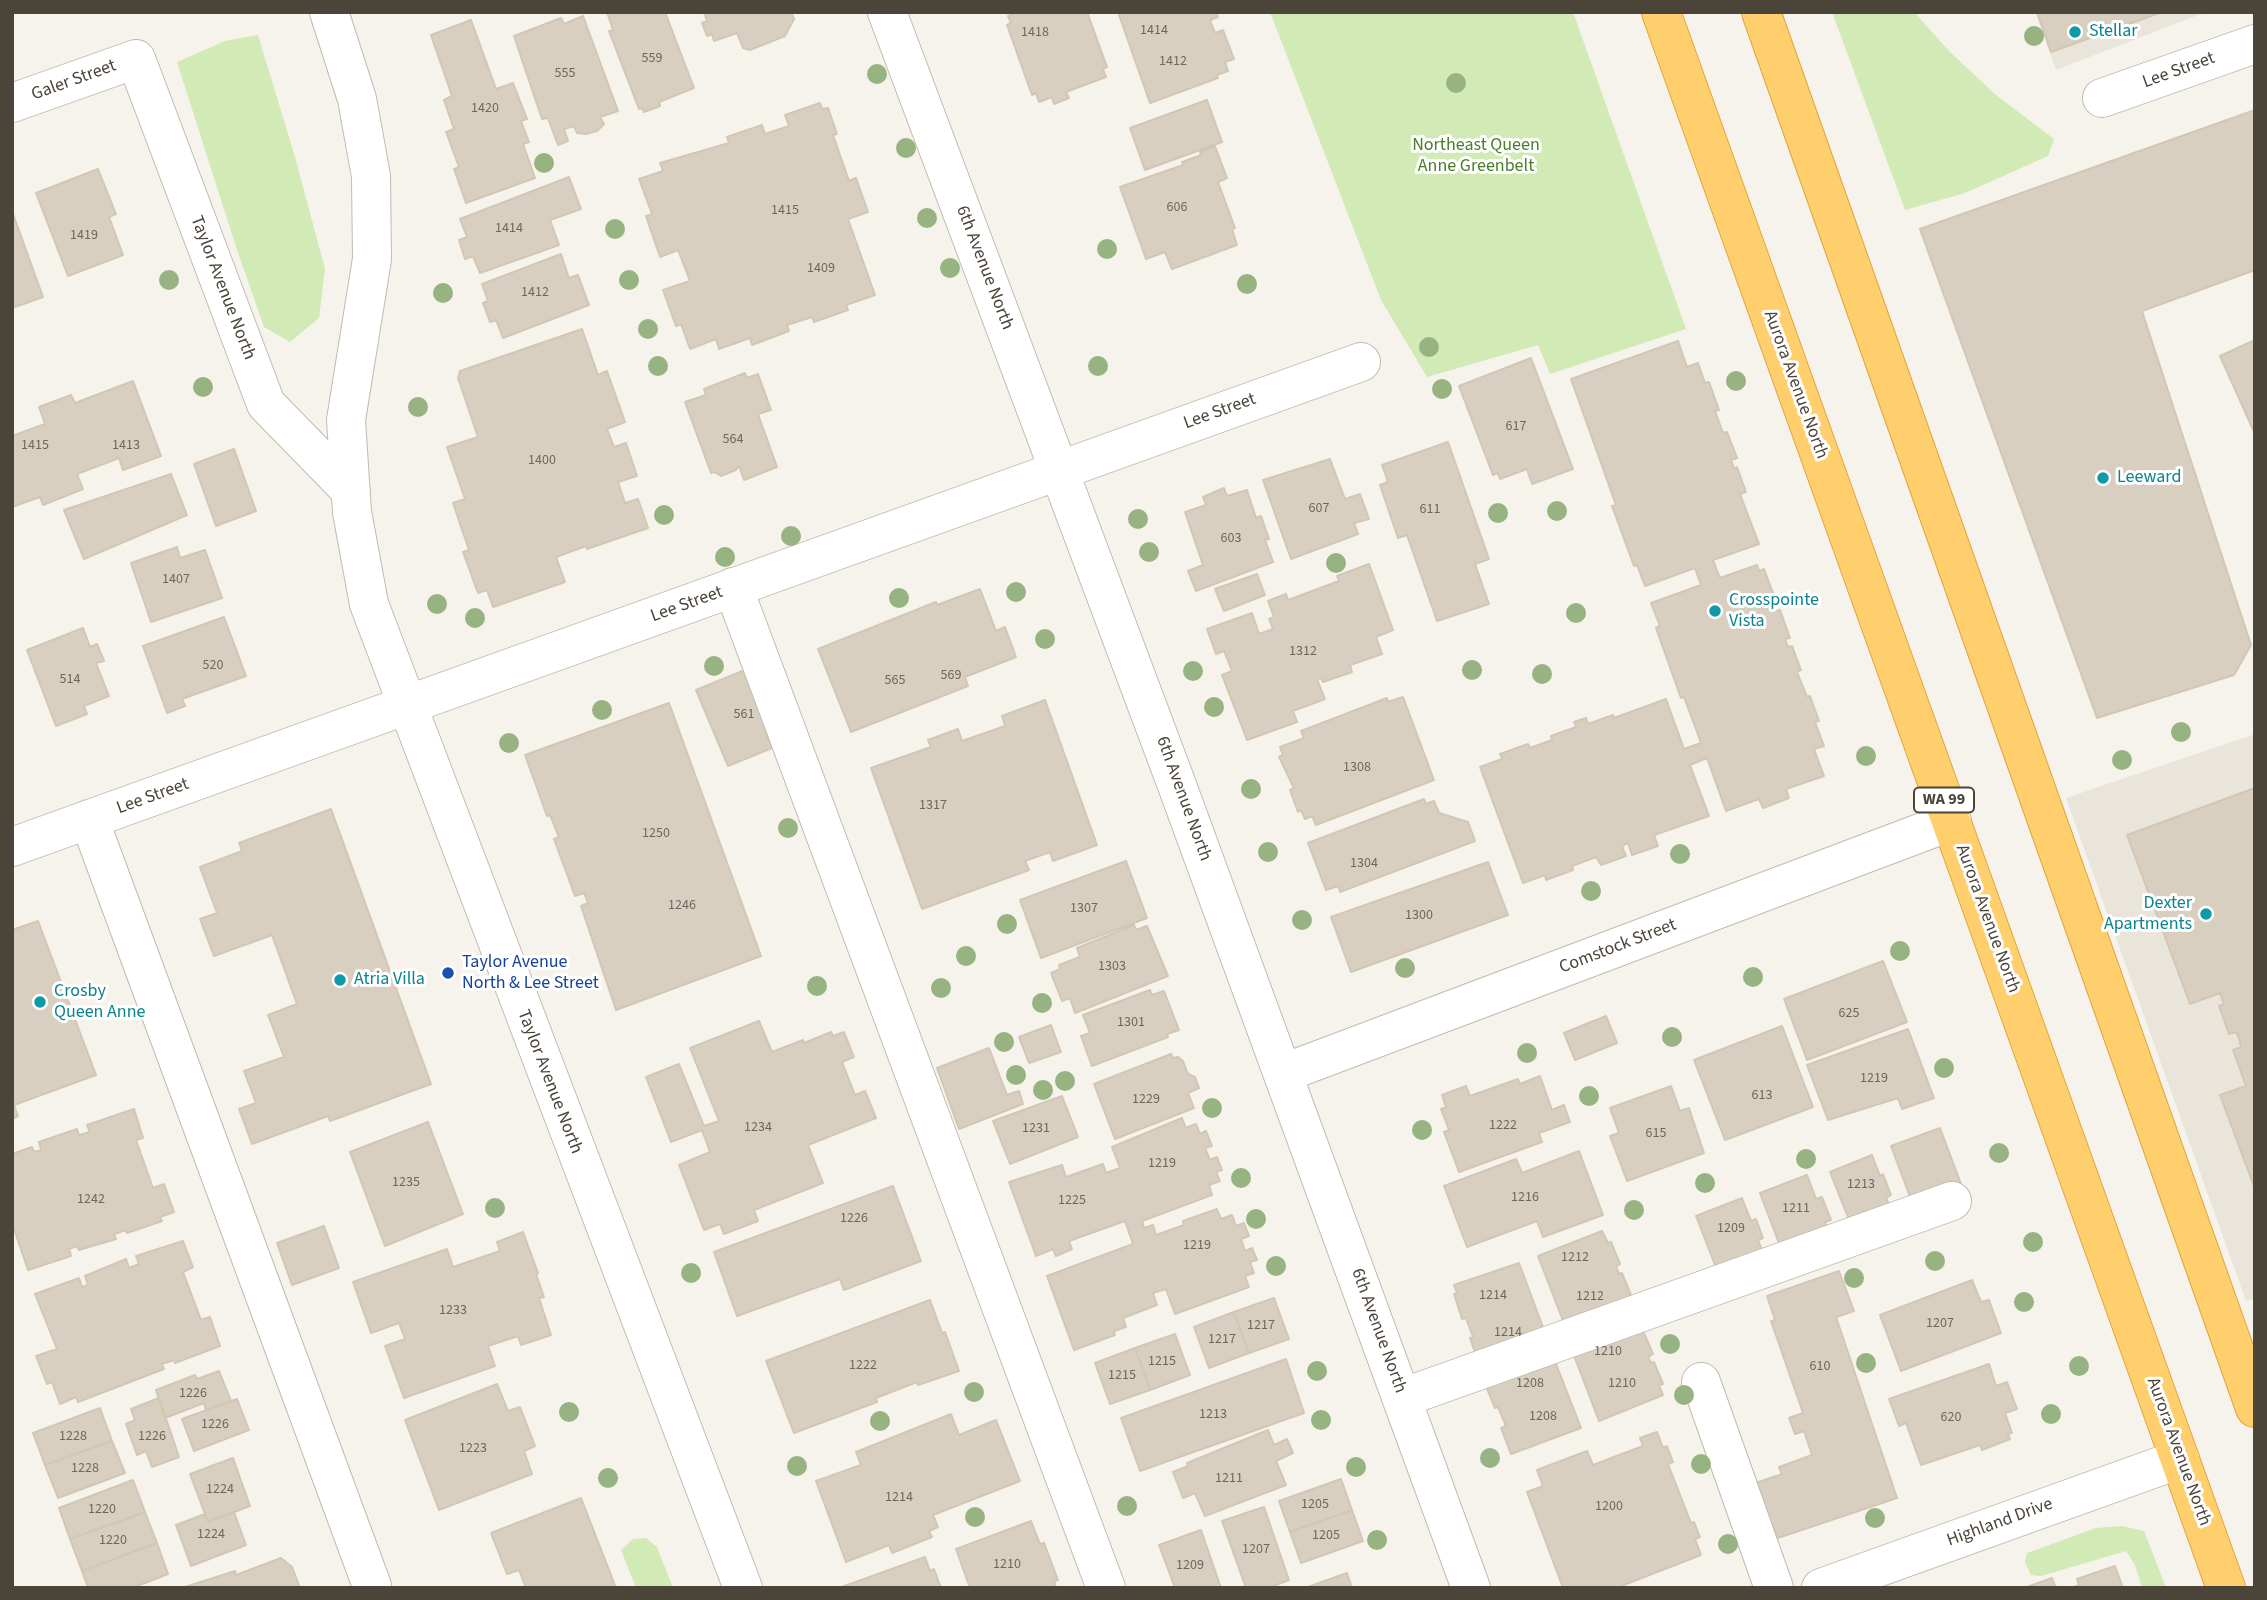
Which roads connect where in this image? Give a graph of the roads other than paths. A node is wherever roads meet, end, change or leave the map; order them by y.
1 (329, 12) edge
2 (887, 12) edge
3 (1661, 12) edge
4 (1761, 12) edge
5 (2255, 44) edge
6 (136, 59) joint
7 (2102, 98) dead end
8 (12, 103) edge
9 (1361, 362) dead end
10 (1060, 470) junction
11 (351, 491) junction
12 (733, 587) junction
13 (406, 707) junction
14 (89, 820) junction
15 (1952, 821) junction
16 (12, 847) edge
17 (1284, 1073) junction
18 (1952, 1201) dead end
19 (1701, 1382) dead end
20 (1402, 1398) junction
21 (2255, 1408) edge
22 (2179, 1459) junction
23 (372, 1586) dead end
24 (743, 1588) edge
25 (1106, 1588) edge
26 (1471, 1588) edge
27 (1774, 1588) edge
28 (1821, 1588) edge
29 (2227, 1588) edge

1 - 11 street, Taylor Avenue North
2 - 10 street, 6th Avenue North
3 - 15 highway, Aurora Avenue North / WA 99
4 - 21 highway
5 - 7 street, Lee Street
6 - 8 street, Galer Street
6 - 11 street, Taylor Avenue North
9 - 10 street, Lee Street
10 - 12 street, Lee Street
10 - 17 street, 6th Avenue North
11 - 13 street, Taylor Avenue North
12 - 13 street, Lee Street
12 - 25 street
13 - 14 street, Lee Street
13 - 24 street, Taylor Avenue North
14 - 16 street, Lee Street
14 - 23 street
15 - 17 street, Comstock Street
15 - 22 highway, Aurora Avenue North / WA 99
17 - 20 street, 6th Avenue North
18 - 20 street
19 - 27 street
20 - 26 street, 6th Avenue North
22 - 28 street, Highland Drive
22 - 29 highway, Aurora Avenue North / WA 99

